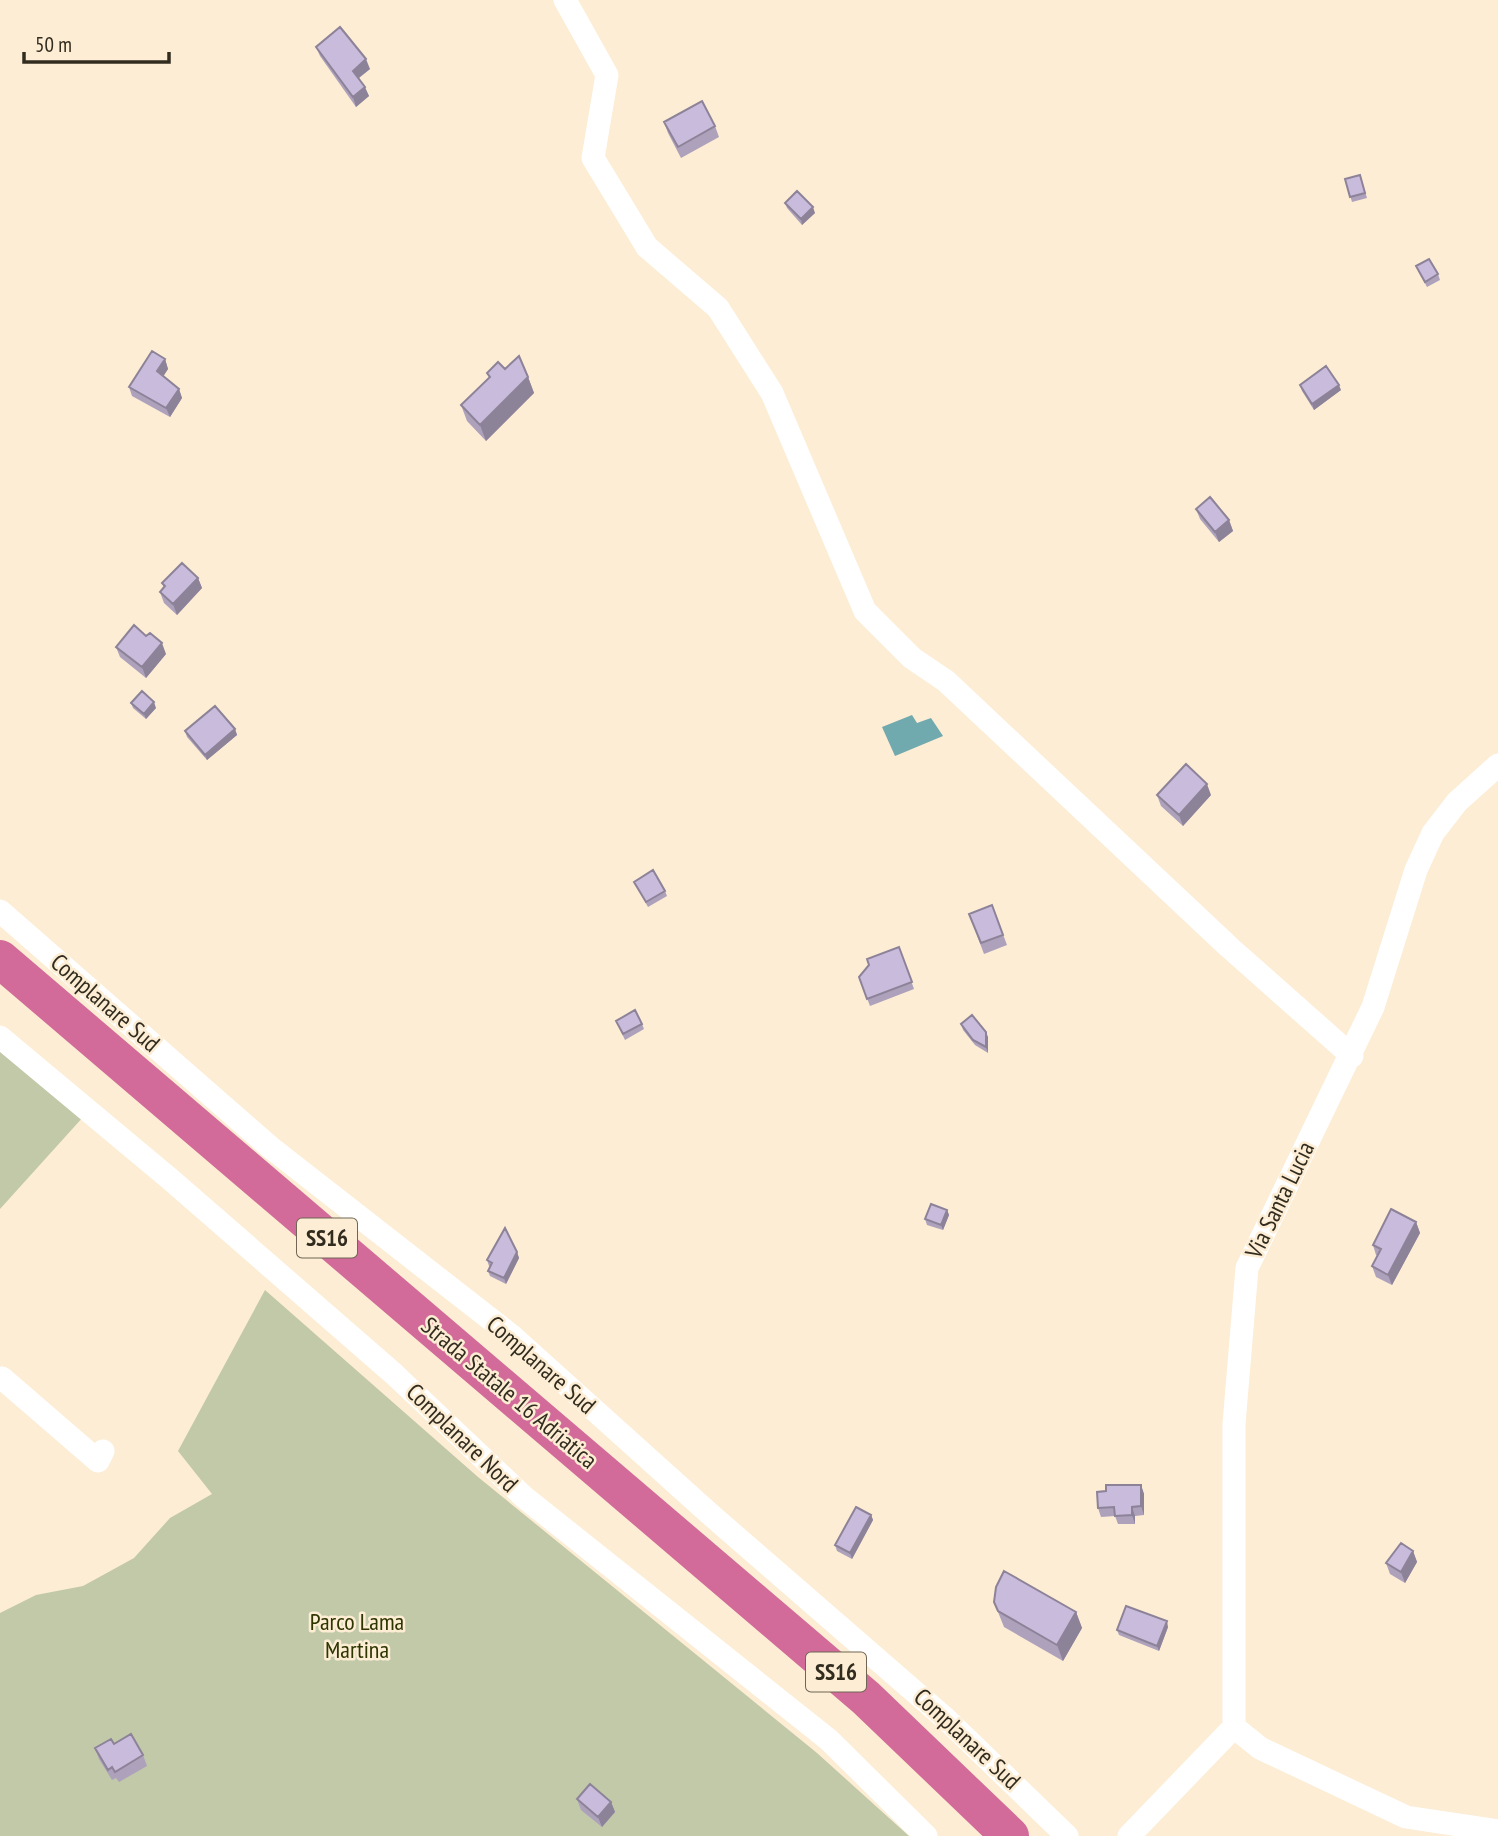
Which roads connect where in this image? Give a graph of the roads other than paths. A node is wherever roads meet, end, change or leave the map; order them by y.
1 (565, 0) edge
2 (1498, 765) edge
3 (0, 911) edge
4 (0, 959) edge
5 (0, 984) edge
6 (0, 1037) edge
7 (1352, 1056) junction
8 (1, 1378) edge
9 (103, 1451) dead end
10 (1234, 1727) junction
11 (1498, 1831) edge
12 (926, 1836) edge
13 (976, 1836) edge
14 (1010, 1836) edge
15 (1067, 1836) edge
16 (1129, 1836) edge

1 - 7 street
2 - 7 street, Via Santa Lucia
3 - 15 street, Complanare Sud
4 - 14 highway, Strada Statale 16 Adriatica / SS16
5 - 13 highway, Strada Statale 16 Adriatica / SS16
6 - 12 street, Complanare Nord
7 - 10 street, Via Santa Lucia
8 - 9 street
10 - 11 street
10 - 16 street

